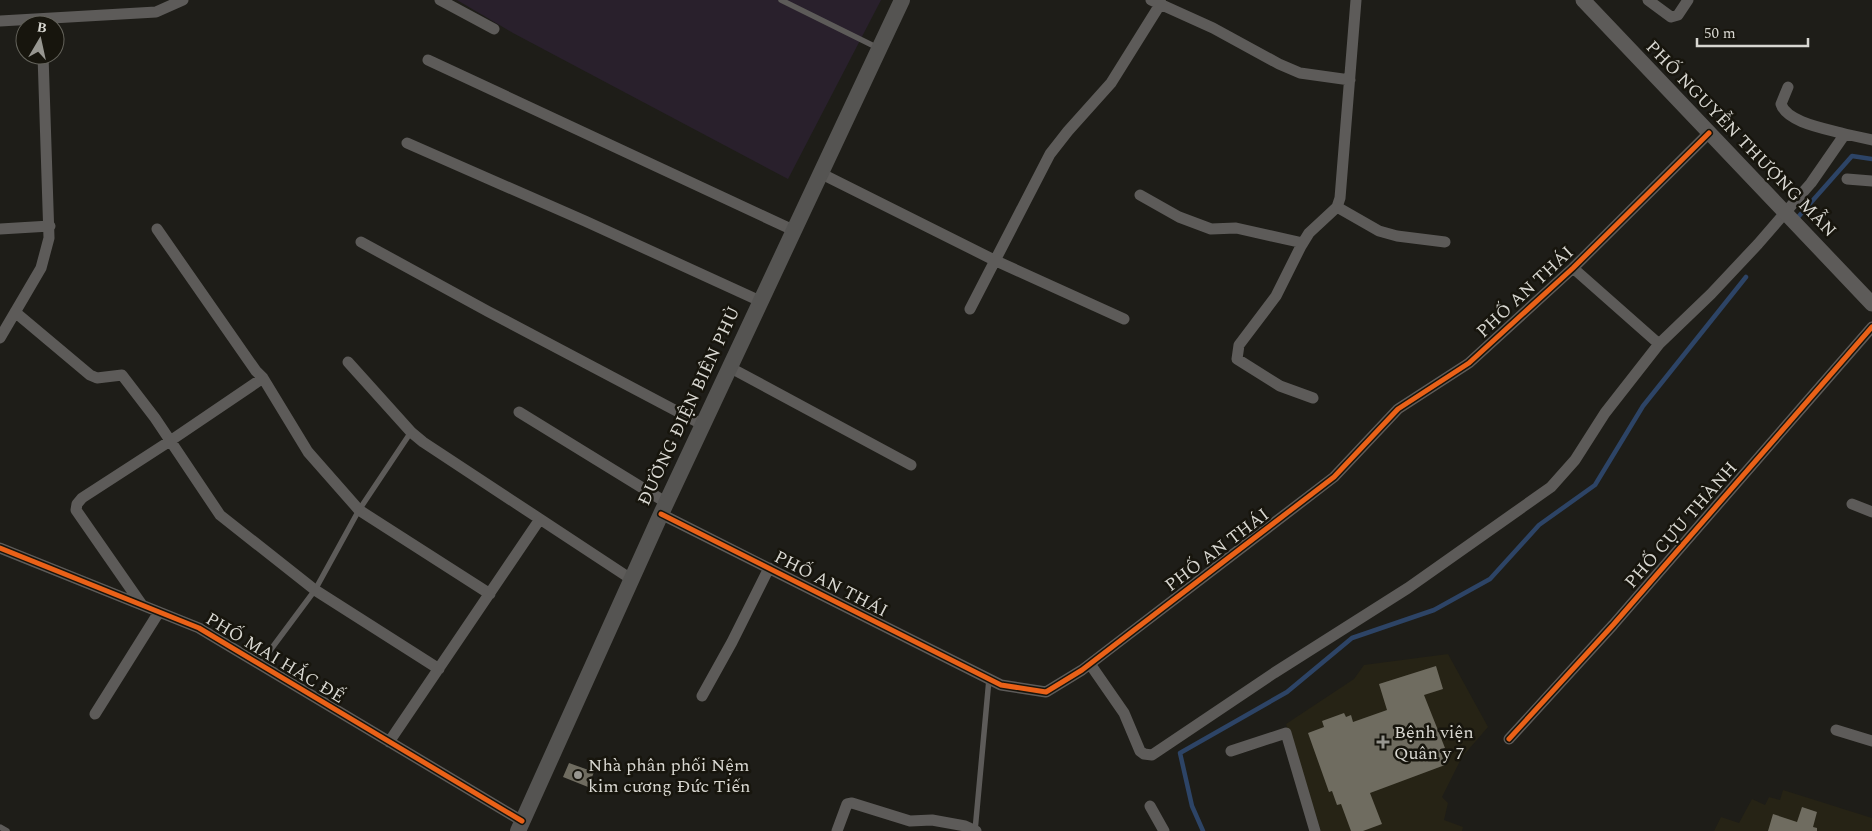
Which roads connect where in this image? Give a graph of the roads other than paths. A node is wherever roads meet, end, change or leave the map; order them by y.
1 (183, 0) edge
2 (440, 0) edge
3 (781, 0) edge
4 (902, 0) edge
5 (1356, 0) edge
6 (1648, 0) edge
7 (1688, 0) edge
8 (1156, 2) edge
9 (1588, 2) edge
10 (65, 20) edge
11 (0, 21) edge
12 (15, 21) edge
13 (494, 29) dead end
14 (880, 49) junction
15 (428, 60) dead end
16 (43, 65) edge
17 (1350, 80) junction
18 (1788, 87) dead end
19 (1709, 133) junction
20 (1845, 134) junction
21 (1872, 140) edge
22 (407, 143) dead end
23 (820, 174) junction
24 (1847, 179) dead end
25 (1872, 181) edge
26 (1140, 195) dead end
27 (1337, 207) junction
28 (1785, 212) junction
29 (50, 226) junction
30 (0, 229) edge
31 (157, 229) dead end
32 (793, 230) junction
33 (361, 242) dead end
34 (1445, 242) dead end
35 (1303, 243) junction
36 (994, 260) junction
37 (1573, 268) junction
38 (760, 301) junction
39 (1872, 304) edge
40 (970, 309) dead end
41 (16, 312) junction
42 (1124, 319) dead end
43 (1872, 327) edge
44 (0, 338) edge
45 (1659, 344) junction
46 (348, 362) dead end
47 (729, 367) junction
48 (263, 378) junction
49 (1313, 398) dead end
50 (519, 412) dead end
51 (703, 425) junction
52 (411, 432) junction
53 (170, 441) junction
54 (911, 465) dead end
55 (1852, 504) dead end
56 (664, 509) junction
57 (359, 510) junction
58 (1872, 512) edge
59 (540, 519) junction
60 (0, 548) edge
61 (769, 568) junction
62 (632, 579) junction
63 (315, 590) junction
64 (490, 594) junction
65 (142, 604) junction
66 (159, 612) junction
67 (260, 664) junction
68 (1090, 664) junction
69 (438, 669) junction
70 (989, 679) junction
71 (702, 696) dead end
72 (95, 714) dead end
73 (1836, 730) dead end
74 (1509, 739) dead end
75 (1872, 741) edge
76 (389, 742) junction
77 (1230, 752) dead end
78 (1150, 806) dead end
79 (520, 826) edge
80 (0, 827) edge
81 (7, 831) edge
82 (838, 831) edge
83 (976, 831) edge
84 (1164, 831) edge
85 (1314, 831) edge

1 - 10 street
2 - 13 street
3 - 14 lane
4 - 14 main road, ĐƯỜNG ĐIỆN BIÊN PHỦ
5 - 17 street
6 - 7 street
8 - 17 street
8 - 36 street
9 - 19 street, PHỐ NGUYỄN THƯỢNG MẪN
11 - 12 street
14 - 23 main road, ĐƯỜNG ĐIỆN BIÊN PHỦ
15 - 32 street
16 - 29 street
17 - 27 street
18 - 20 street
19 - 28 street, PHỐ NGUYỄN THƯỢNG MẪN
19 - 37 street, PHỐ AN THÁI
20 - 21 street
20 - 28 street
22 - 38 street
23 - 32 main road, ĐƯỜNG ĐIỆN BIÊN PHỦ
23 - 36 street
24 - 25 street
26 - 35 street
27 - 34 street
27 - 35 street
28 - 39 street, PHỐ NGUYỄN THƯỢNG MẪN
28 - 45 street
29 - 30 street
29 - 41 street
31 - 48 street
32 - 38 main road, ĐƯỜNG ĐIỆN BIÊN PHỦ
33 - 51 street
35 - 49 street
36 - 40 street
36 - 42 street
37 - 45 street
37 - 68 street, PHỐ AN THÁI
38 - 47 main road, ĐƯỜNG ĐIỆN BIÊN PHỦ
41 - 44 street
41 - 53 street
43 - 74 street, PHỐ CỰU THÀNH
45 - 68 street
46 - 52 street
47 - 51 main road, ĐƯỜNG ĐIỆN BIÊN PHỦ
47 - 54 street
48 - 53 street
48 - 57 street
50 - 56 street, PHỐ AN THÁI
51 - 56 main road, ĐƯỜNG ĐIỆN BIÊN PHỦ
52 - 57 lane
52 - 59 street
53 - 63 street
53 - 65 street
55 - 58 street
56 - 61 street, PHỐ AN THÁI
56 - 62 main road, ĐƯỜNG ĐIỆN BIÊN PHỦ
57 - 63 lane
57 - 64 street
59 - 62 street
59 - 64 street
60 - 65 street, PHỐ MAI HẮC ĐẾ
61 - 70 street, PHỐ AN THÁI
61 - 71 street
62 - 79 main road, ĐƯỜNG ĐIỆN BIÊN PHỦ
63 - 67 lane
63 - 69 street
64 - 69 street
65 - 66 street, PHỐ MAI HẮC ĐẾ
66 - 67 street, PHỐ MAI HẮC ĐẾ
66 - 72 street
67 - 76 street, PHỐ MAI HẮC ĐẾ
68 - 70 street, PHỐ AN THÁI
69 - 76 street
70 - 83 lane
73 - 75 street
76 - 79 street, PHỐ MAI HẮC ĐẾ
77 - 85 street
78 - 84 street
80 - 81 lane
82 - 83 street

